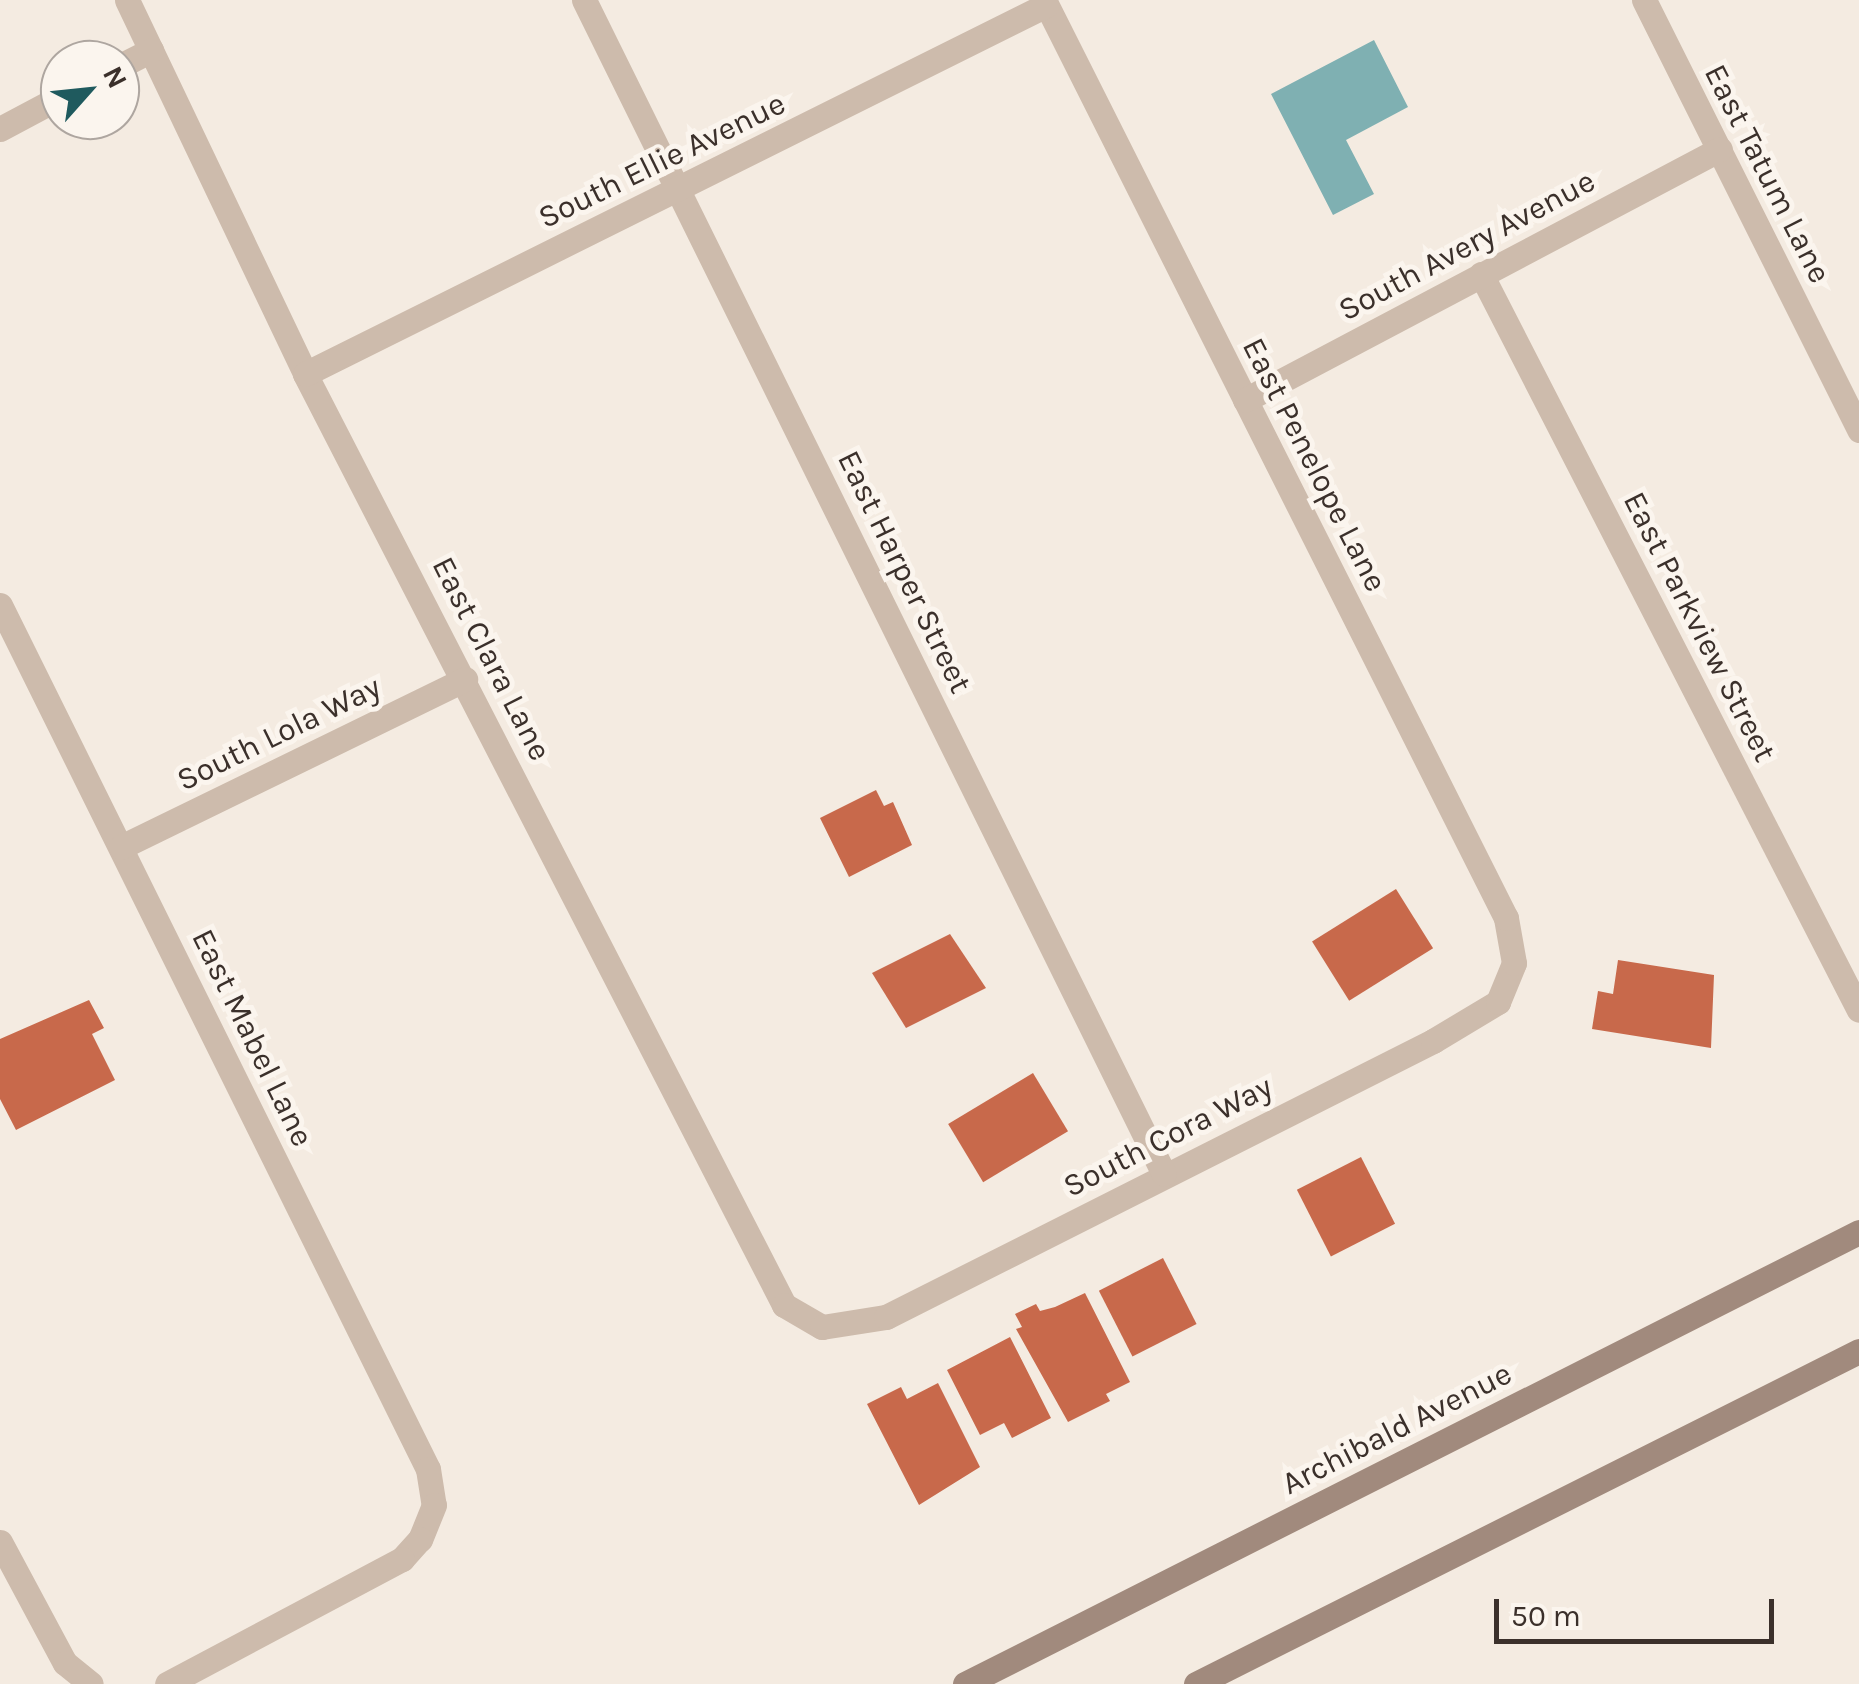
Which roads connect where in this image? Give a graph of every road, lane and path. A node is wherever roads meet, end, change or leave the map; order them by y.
1 (128, 0) edge
2 (584, 0) edge
3 (1644, 0) edge
4 (1045, 2) edge
5 (151, 50) junction
6 (140, 56) edge
7 (40, 107) edge
8 (0, 128) edge
9 (1720, 149) junction
10 (680, 190) junction
11 (1481, 274) junction
12 (305, 374) junction
13 (1245, 400) junction
14 (1859, 430) edge
15 (0, 605) edge
16 (465, 679) junction
17 (121, 847) junction
18 (1514, 963) joint
19 (1859, 1010) edge
20 (1164, 1174) junction
21 (1859, 1232) edge
22 (822, 1327) joint
23 (1859, 1351) edge
24 (0, 1542) edge
25 (92, 1684) edge
26 (167, 1684) edge
27 (965, 1684) edge
28 (1196, 1684) edge

1 - 5 street, East Clara Lane
2 - 10 street, East Harper Street
3 - 9 street, East Tatum Lane
4 - 10 street, South Ellie Avenue
4 - 13 street, East Penelope Lane
5 - 6 street
5 - 12 street, East Clara Lane
7 - 8 street
9 - 11 street, South Avery Avenue
9 - 14 street, East Tatum Lane
10 - 12 street, South Ellie Avenue
10 - 20 street, East Harper Street
11 - 13 street, South Avery Avenue
11 - 19 street, East Parkview Street
12 - 16 street, East Clara Lane
13 - 18 street, East Penelope Lane
15 - 17 street, East Mabel Lane
16 - 17 street, South Lola Way
16 - 22 street, East Clara Lane
17 - 26 street, East Mabel Lane
18 - 20 street, South Cora Way
20 - 22 street, South Cora Way
21 - 27 main road, Archibald Avenue
23 - 28 main road
24 - 25 street

